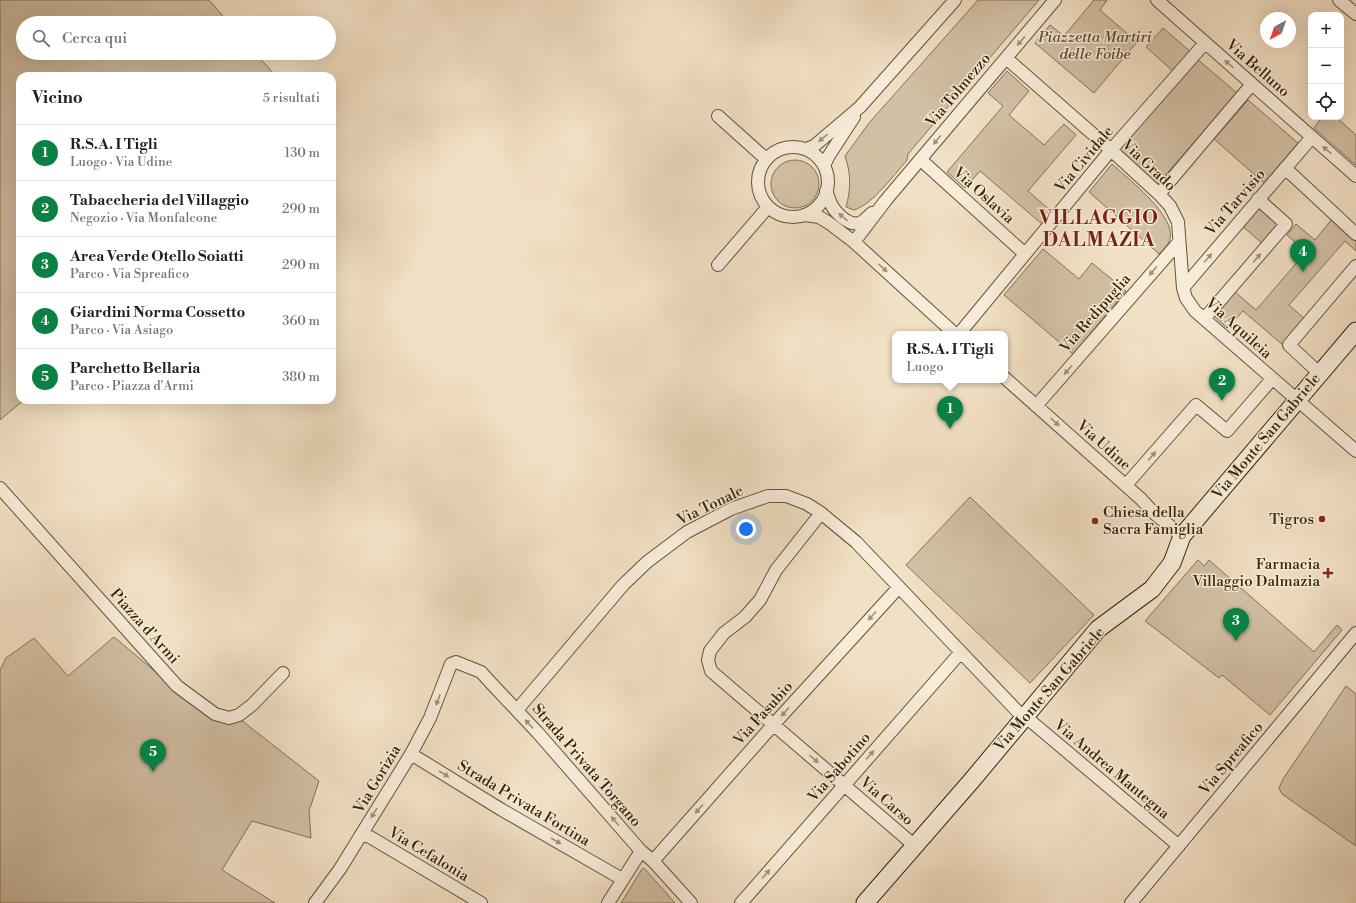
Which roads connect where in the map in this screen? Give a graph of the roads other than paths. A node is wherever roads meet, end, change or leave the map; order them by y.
1 (955, 0) edge
2 (1055, 0) edge
3 (1157, 0) edge
4 (1340, 0) edge
5 (1356, 14) edge
6 (1205, 43) junction
7 (1006, 58) junction
8 (1252, 84) junction
9 (860, 107) junction
10 (718, 116) dead end
11 (1312, 137) junction
12 (806, 149) junction
13 (1111, 150) junction
14 (766, 159) junction
15 (921, 160) junction
16 (824, 166) junction
17 (1285, 168) junction
18 (1356, 176) edge
19 (826, 191) junction
20 (1159, 194) junction
21 (1258, 199) junction
22 (886, 200) junction
23 (768, 206) junction
24 (804, 215) junction
25 (1356, 234) edge
26 (854, 242) junction
27 (1179, 242) junction
28 (1025, 254) junction
29 (718, 265) dead end
30 (1356, 266) edge
31 (1183, 288) junction
32 (1204, 319) junction
33 (952, 331) edge
34 (961, 331) edge
35 (1356, 331) edge
36 (1319, 374) junction
37 (1272, 379) junction
38 (1008, 381) edge
39 (1296, 401) junction
40 (1036, 406) junction
41 (1356, 451) edge
42 (1126, 485) junction
43 (0, 488) edge
44 (821, 513) junction
45 (1182, 536) junction
46 (899, 587) junction
47 (1356, 632) edge
48 (961, 652) junction
49 (451, 664) joint
50 (283, 673) dead end
51 (517, 710) junction
52 (1024, 717) junction
53 (774, 724) junction
54 (411, 754) junction
55 (844, 785) junction
56 (361, 836) junction
57 (915, 846) junction
58 (1179, 846) junction
59 (641, 851) junction
60 (653, 862) junction
61 (622, 879) junction
62 (315, 903) edge
63 (481, 903) edge
64 (608, 903) edge
65 (691, 903) edge
66 (741, 903) edge
67 (865, 903) edge
68 (1131, 903) edge

1 - 9 street
2 -> 7 street, Via Tolmezzo
3 - 6 street, Via Belluno
4 - 5 street
8 -> 6 street, Via Belluno
6 - 13 street, Via Cividale
7 - 13 street, Via Grado
7 -> 15 street, Via Tolmezzo
8 - 11 street, Via Belluno
8 - 20 street
9 -> 12 street
9 - 16 street
10 - 14 street
11 - 17 street, Via Tarvisio
18 -> 11 street, Via Belluno
12 - 14 street
12 - 16 street
13 - 20 street, Via Grado
13 - 28 street, Via Cividale
14 - 23 street
15 - 22 street, Via Tolmezzo
15 - 28 street, Via Oslavia
16 - 19 street
17 - 21 street, Via Tarvisio
17 - 25 street
22 -> 19 street, Via Tolmezzo
19 - 24 street
20 - 27 street, Via Grado
31 -> 21 street, Via Tarvisio
32 -> 21 street
22 - 26 street, Via Tolmezzo
23 - 24 street
23 - 29 street
24 - 26 street
26 -> 33 street
27 - 31 street, Via Aquileia
27 -> 40 street, Via Redipuglia
28 - 34 street, Via Cividale
30 - 36 street
31 - 32 street, Via Aquileia
32 - 37 street, Via Aquileia
35 - 36 street, Via Monte San Gabriele
36 - 39 street, Via Monte San Gabriele
37 - 39 street, Via Aquileia
42 -> 37 street
38 - 40 street, Via Udine
39 - 41 street, Via Aquileia
39 - 45 street, Via Monte San Gabriele
40 -> 42 street, Via Udine
42 - 45 street, Via Udine
43 - 50 street, Piazza d'Armi
44 - 46 street, Via Tonale
44 - 51 street, Via Tonale
44 - 53 street, Via Carso
45 - 52 street, Via Monte San Gabriele
46 - 48 street, Via Tonale
46 -> 53 street, Via Pasubio
47 - 58 street, Via Spreafico
48 - 52 street, Via Tonale
55 -> 48 street, Via Sabotino
49 - 51 street, Strada Privata Torgano
49 -> 54 street, Via Gorizia
59 -> 51 street, Strada Privata Torgano
52 - 57 street, Via Monte San Gabriele
52 - 58 street, Via Andrea Mantegna
53 -> 55 street, Via Carso
53 -> 60 street, Via Pasubio
54 -> 56 street, Via Gorizia
54 -> 61 street, Strada Privata Fortina
55 - 57 street, Via Carso
66 -> 55 street, Via Sabotino
56 - 62 street, Via Gorizia
56 - 63 street, Via Cefalonia
57 - 67 street, Via Monte San Gabriele
58 - 68 street, Via Spreafico
59 - 60 street, Strada Privata Torgano
59 - 61 street
60 - 65 street, Strada Privata Torgano
61 - 64 street

